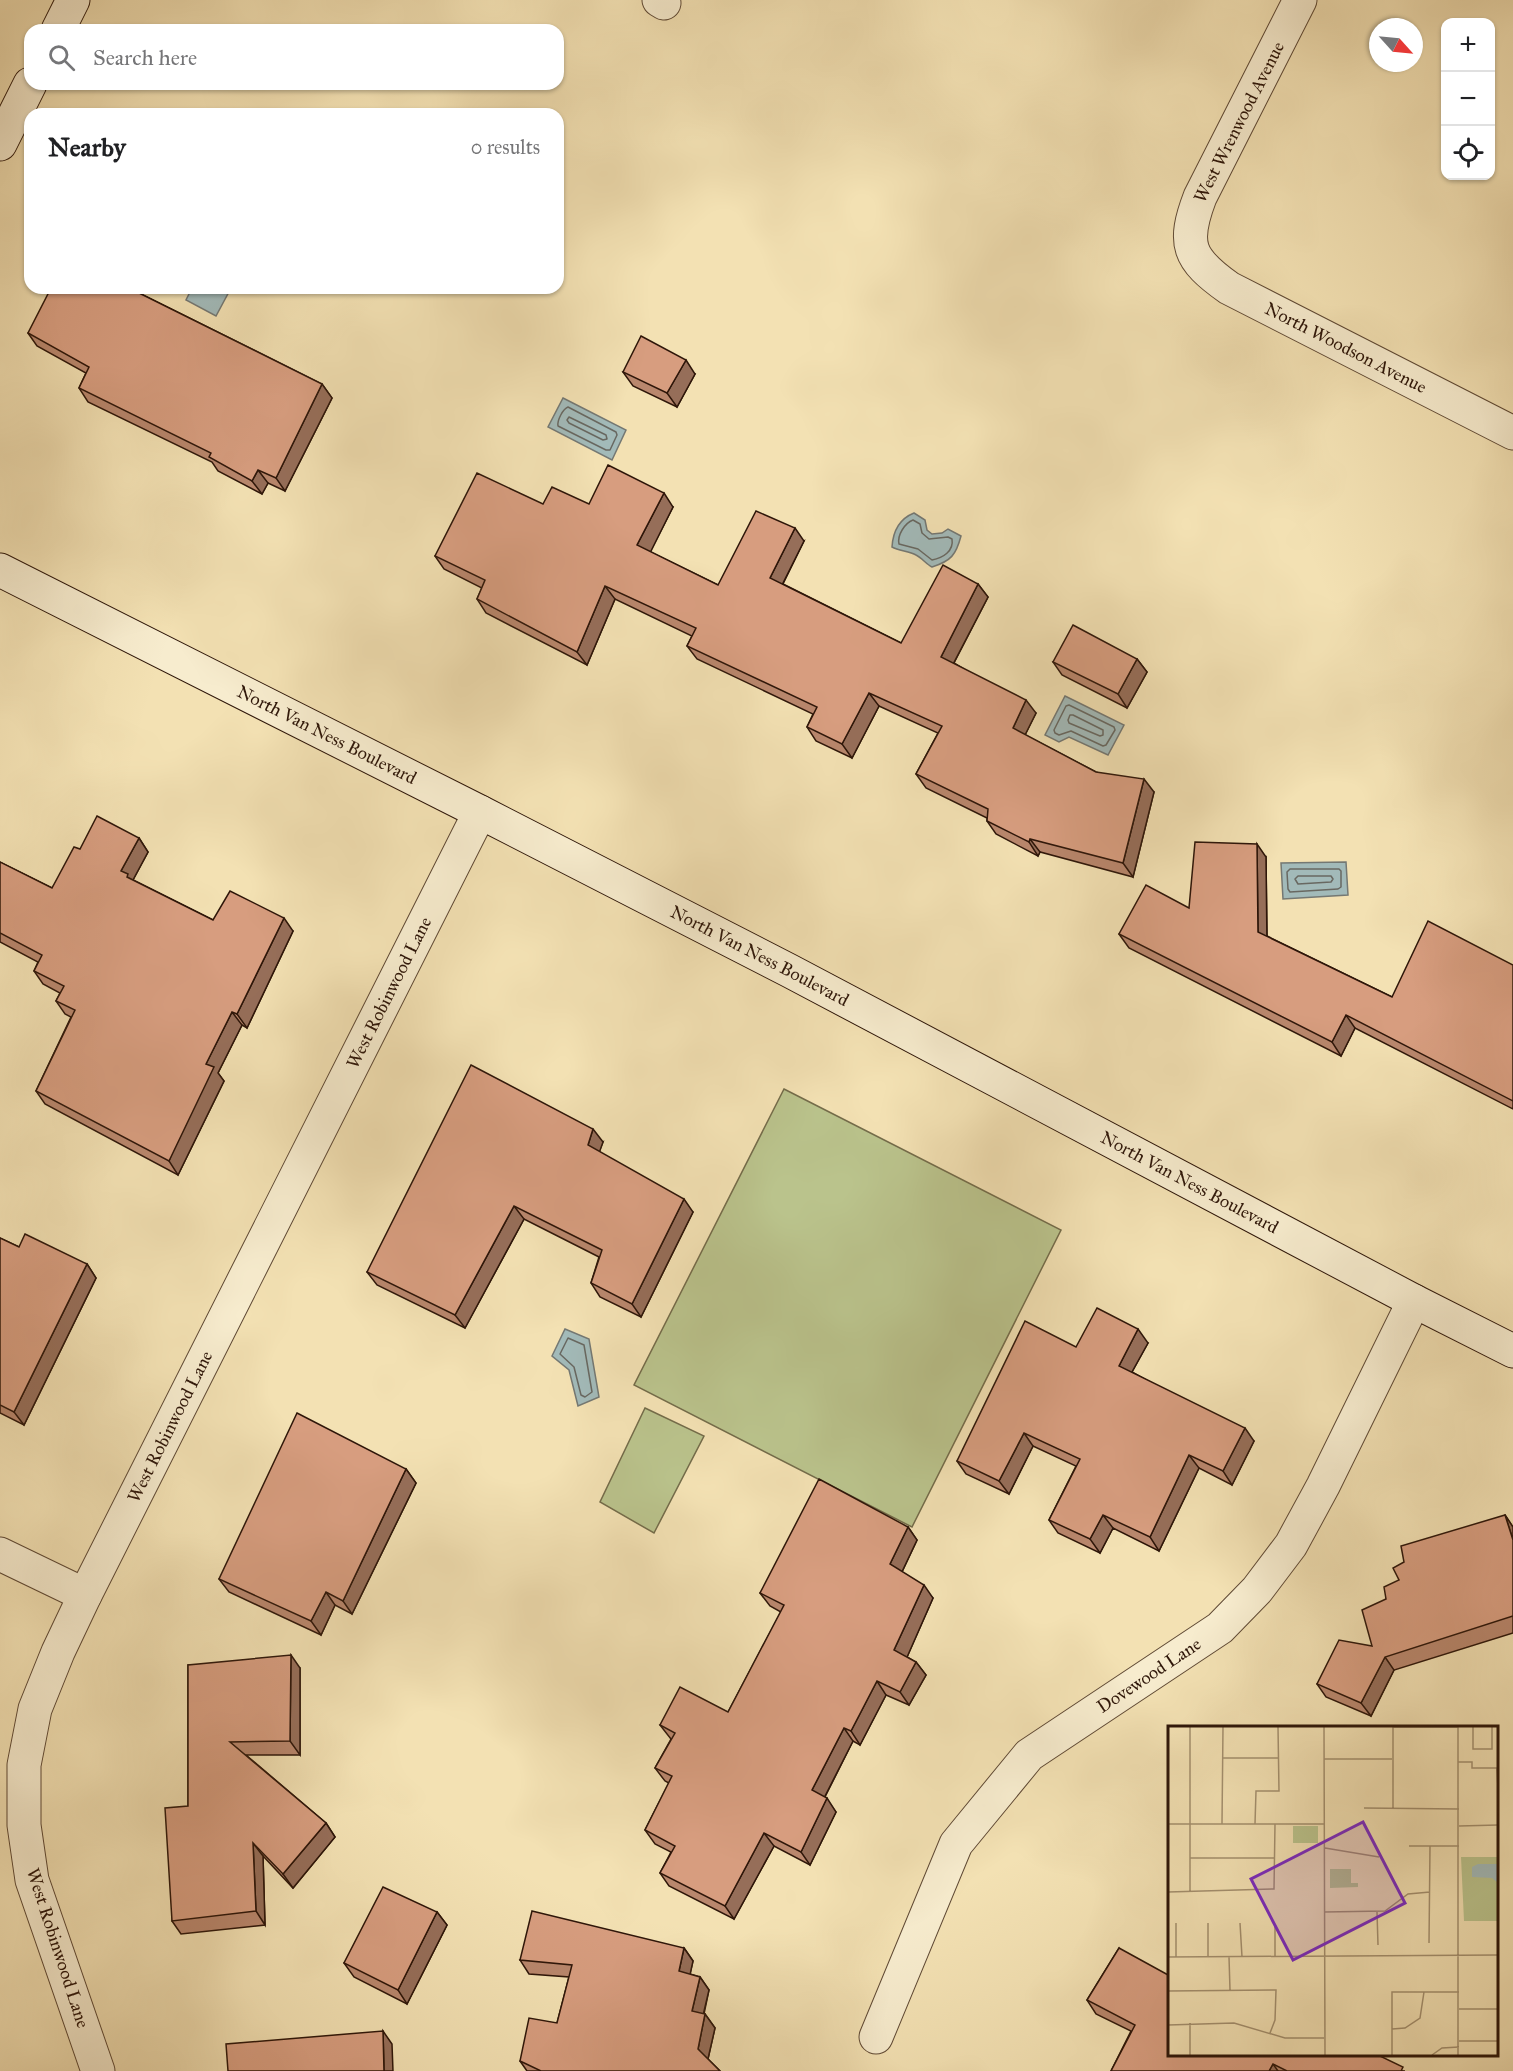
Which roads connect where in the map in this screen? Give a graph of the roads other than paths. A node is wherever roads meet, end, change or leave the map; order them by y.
1 (73, 0) edge
2 (1300, 0) edge
3 (61, 24) edge
4 (27, 90) edge
5 (0, 144) edge
6 (1191, 248) joint
7 (1513, 433) edge
8 (0, 570) edge
9 (480, 812) junction
10 (1414, 1301) junction
11 (1513, 1351) edge
12 (0, 1554) edge
13 (85, 1595) junction
14 (876, 2037) dead end
15 (98, 2071) edge

1 - 3 street
2 - 6 street, West Wrenwood Avenue
4 - 5 street
6 - 7 street, North Woodson Avenue
8 - 9 street, North Van Ness Boulevard
9 - 10 street, North Van Ness Boulevard
9 - 13 street, West Robinwood Lane
10 - 11 street, North Van Ness Boulevard
10 - 14 street, Dovewood Lane
12 - 13 street
13 - 15 street, West Robinwood Lane

